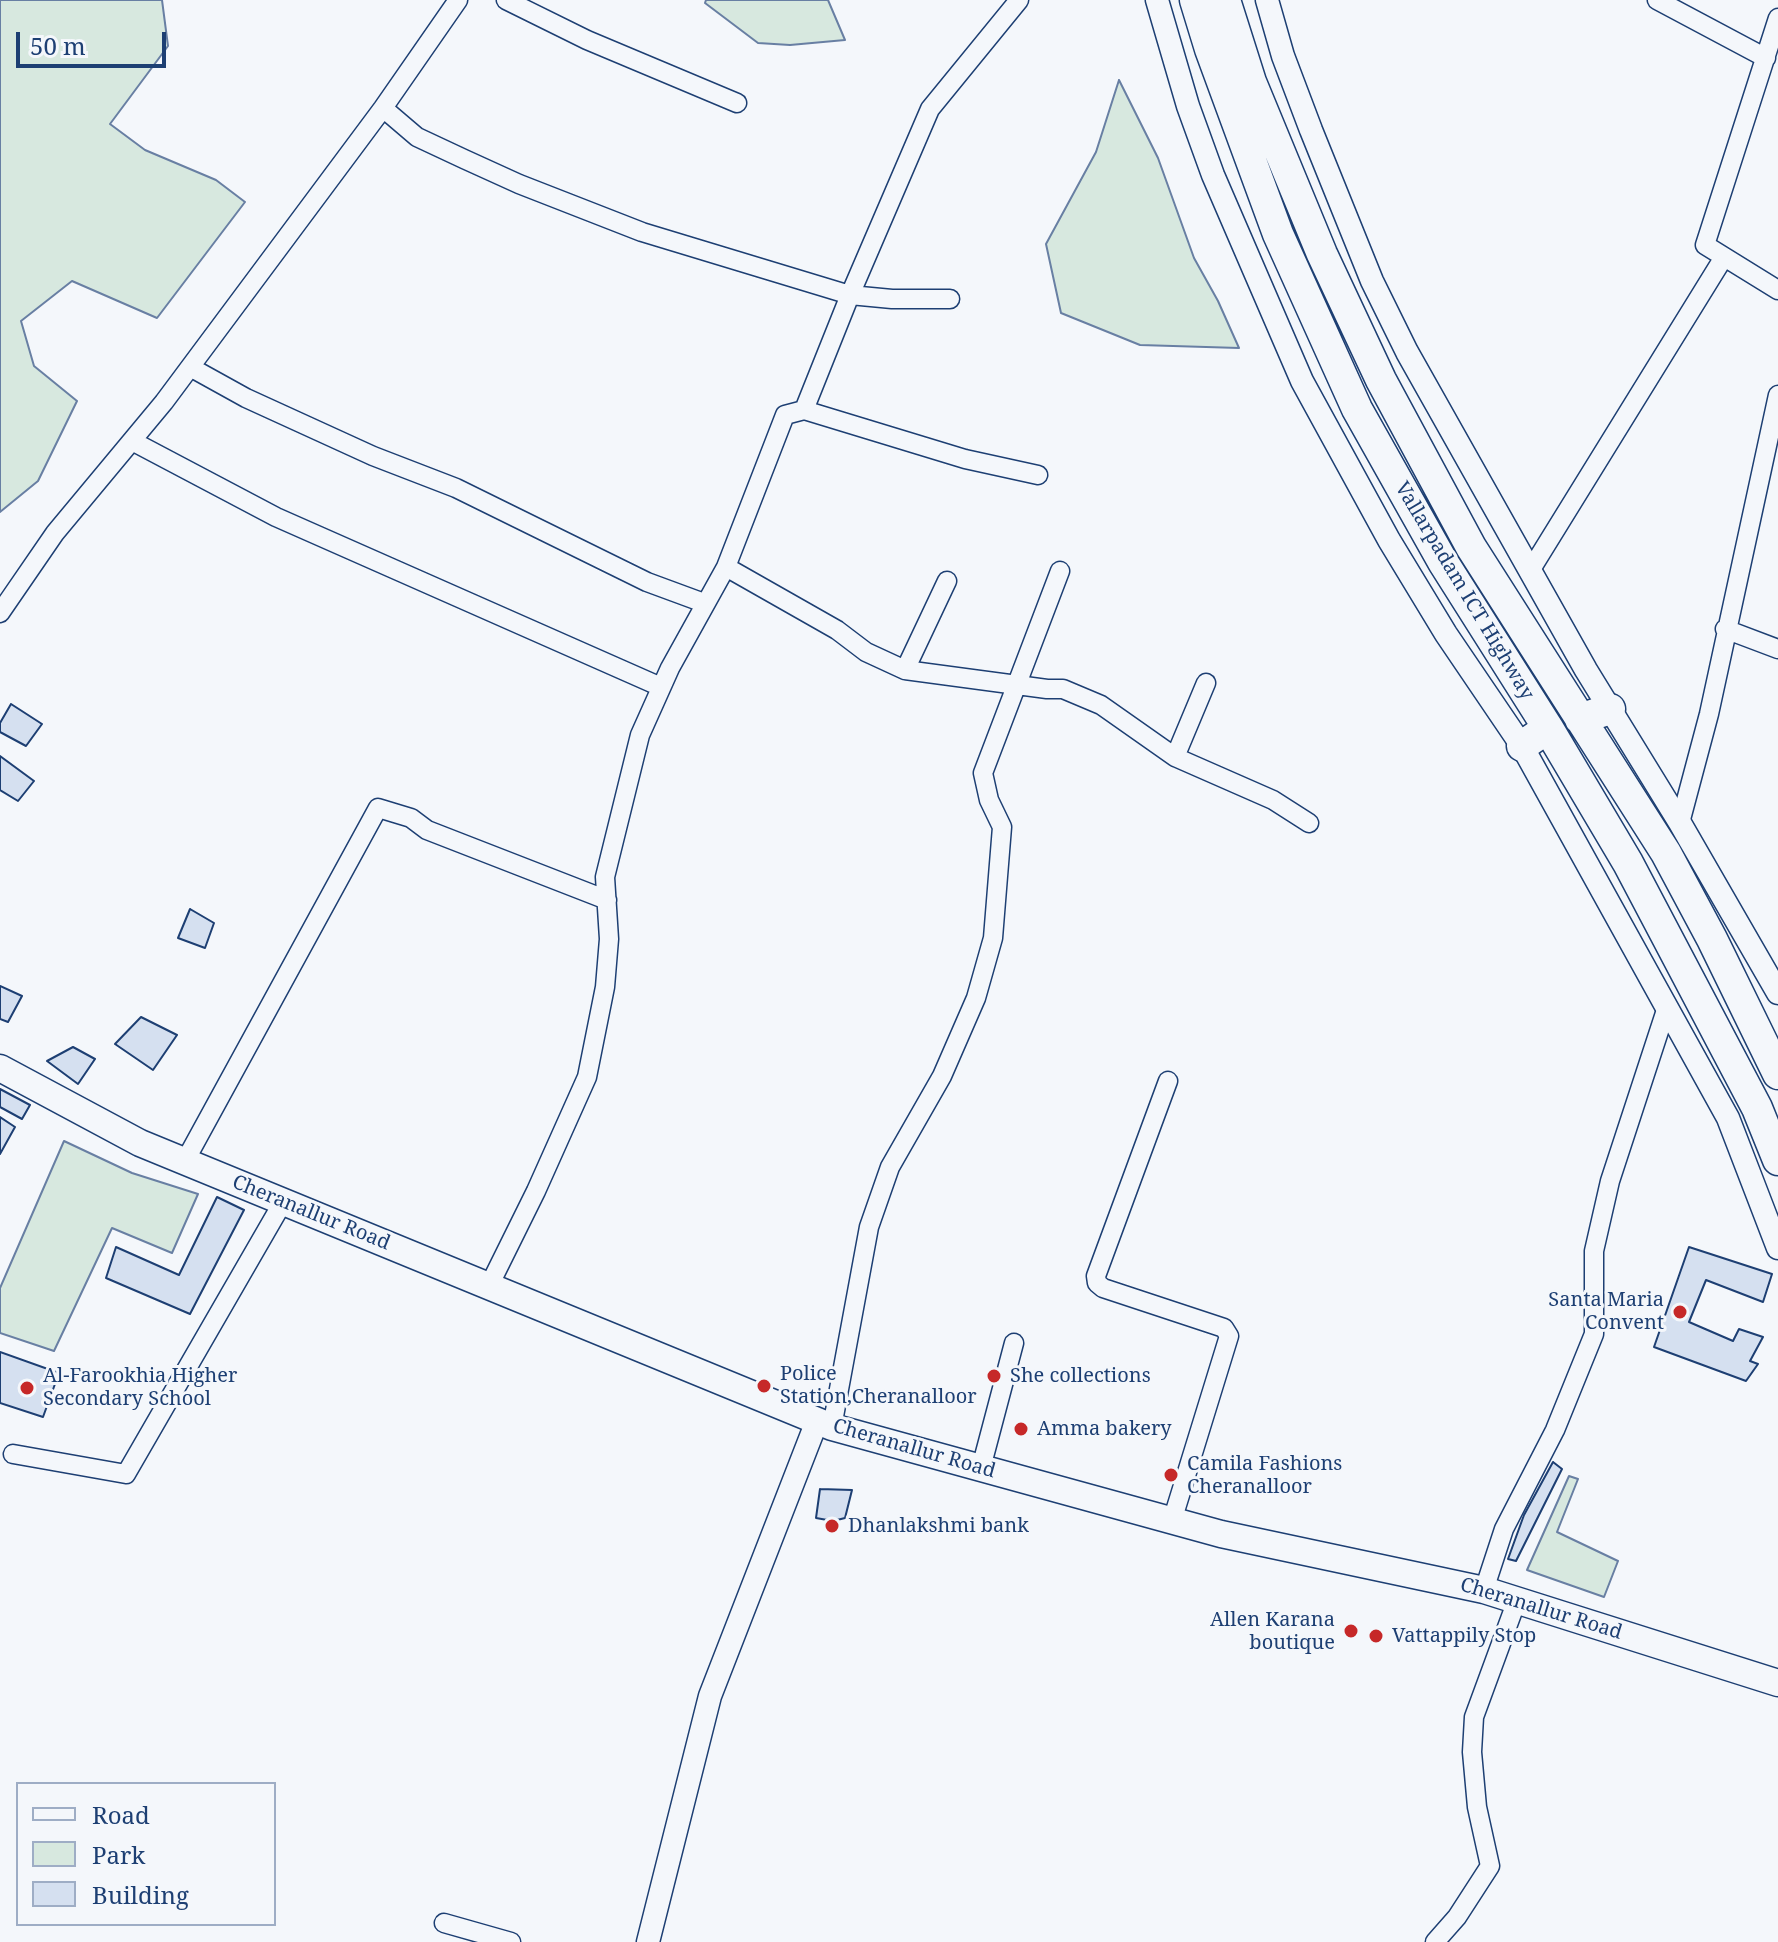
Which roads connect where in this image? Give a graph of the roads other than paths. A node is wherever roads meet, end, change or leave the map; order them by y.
1 (458, 0) edge
2 (506, 0) edge
3 (1019, 0) edge
4 (1157, 0) edge
5 (1195, 0) edge
6 (1225, 0) edge
7 (1267, 0) edge
8 (1657, 0) edge
9 (1778, 18) edge
10 (1766, 58) junction
11 (737, 103) dead end
12 (383, 108) junction
13 (1724, 257) junction
14 (1778, 290) edge
15 (850, 295) junction
16 (950, 299) dead end
17 (190, 367) junction
18 (1778, 395) edge
19 (804, 410) junction
20 (132, 441) junction
21 (1038, 475) dead end
22 (1471, 547) junction
23 (1443, 562) junction
24 (726, 567) junction
25 (1060, 571) dead end
26 (1530, 571) junction
27 (947, 581) dead end
28 (704, 603) junction
29 (0, 613) edge
30 (1725, 629) junction
31 (1778, 649) edge
32 (905, 670) junction
33 (1206, 683) dead end
34 (1015, 684) junction
35 (661, 687) junction
36 (1610, 709) junction
37 (1580, 719) junction
38 (1548, 728) junction
39 (1522, 746) junction
40 (1175, 757) junction
41 (1309, 823) dead end
42 (1680, 823) junction
43 (607, 900) junction
44 (1694, 905) junction
45 (1662, 925) junction
46 (1778, 993) edge
47 (1666, 1010) junction
48 (0, 1068) edge
49 (1778, 1074) edge
50 (1168, 1081) dead end
51 (1778, 1160) edge
52 (185, 1161) junction
53 (283, 1202) junction
54 (1778, 1248) edge
55 (489, 1286) junction
56 (1014, 1343) dead end
57 (825, 1424) junction
58 (13, 1454) dead end
59 (981, 1468) junction
60 (1172, 1521) junction
61 (1484, 1590) junction
62 (1517, 1600) junction
63 (1778, 1683) edge
64 (444, 1923) dead end
65 (511, 1942) edge
66 (648, 1942) edge
67 (1435, 1942) edge

1 - 12 street
2 - 11 street
3 - 15 street
4 - 39 street
5 - 23 highway, Vallarpadam ICT Highway
6 - 22 highway, Vallarpadam ICT Highway
7 - 26 street
8 - 10 street
9 - 10 street
10 - 13 street
12 - 15 street
12 - 17 street
13 - 14 street
13 - 26 street
15 - 16 street
15 - 19 street
17 - 20 street
17 - 28 street
18 - 30 street
19 - 21 street
19 - 24 street
20 - 29 street
20 - 35 street
22 - 23 highway
22 - 37 highway, Vallarpadam ICT Highway
23 - 38 highway, Vallarpadam ICT Highway
24 - 28 street
24 - 32 street
25 - 34 street
26 - 36 street
27 - 32 street
28 - 35 street
30 - 31 street
30 - 42 street
32 - 34 street
33 - 40 street
34 - 40 street
34 - 57 street
35 - 43 street
36 - 37 highway
36 - 42 street
37 - 44 highway, Vallarpadam ICT Highway
38 - 39 highway
38 - 45 highway, Vallarpadam ICT Highway
39 - 47 street
40 - 41 street
42 - 46 street
43 - 52 street
43 - 55 street
44 - 45 highway
44 - 49 highway, Vallarpadam ICT Highway
45 - 51 highway, Vallarpadam ICT Highway
47 - 54 street
47 - 61 street
48 - 52 main road, Cheranallur Road
50 - 60 street
52 - 53 main road, Cheranallur Road
53 - 55 main road, Cheranallur Road
53 - 58 street
55 - 57 main road, Cheranallur Road
56 - 59 street
57 - 59 main road, Cheranallur Road
57 - 66 street
59 - 60 main road, Cheranallur Road
60 - 61 main road, Cheranallur Road
61 - 62 main road, Cheranallur Road
62 - 63 main road, Cheranallur Road
62 - 67 street
64 - 65 street

